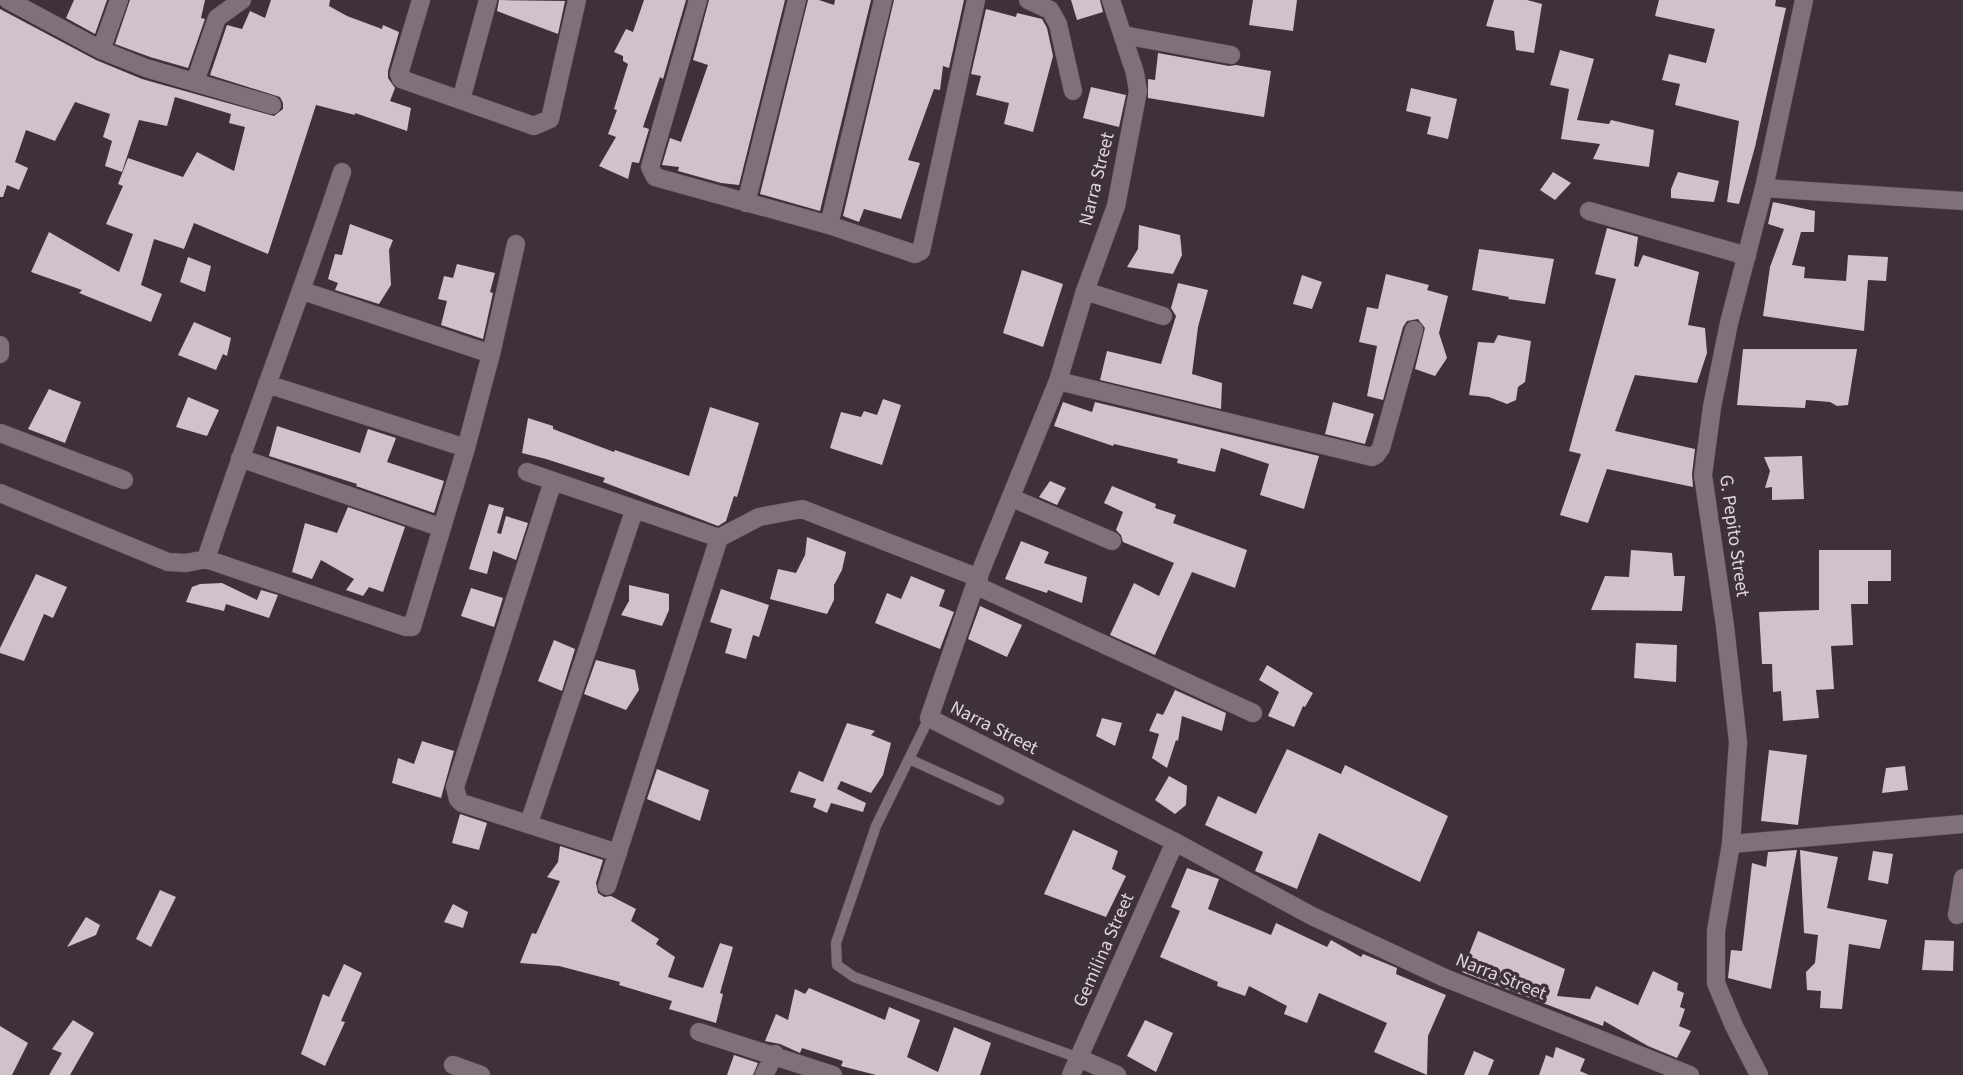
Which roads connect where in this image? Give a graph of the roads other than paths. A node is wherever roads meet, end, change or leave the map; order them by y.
1 (8, 0) edge
2 (119, 0) edge
3 (242, 0) edge
4 (421, 0) edge
5 (488, 0) edge
6 (577, 0) edge
7 (698, 0) edge
8 (797, 0) edge
9 (883, 0) edge
10 (976, 0) edge
11 (1028, 0) edge
12 (1111, 0) edge
13 (1804, 0) edge
14 (1123, 35) junction
15 (101, 50) junction
16 (1231, 55) dead end
17 (195, 82) junction
18 (1073, 91) dead end
19 (461, 100) junction
20 (272, 105) dead end
21 (342, 173) dead end
22 (1764, 188) junction
23 (1963, 201) edge
24 (746, 203) junction
25 (1589, 211) dead end
26 (828, 225) junction
27 (516, 244) dead end
28 (1747, 256) junction
29 (303, 291) junction
30 (1085, 292) junction
31 (1163, 316) dead end
32 (1414, 330) dead end
33 (0, 345) edge
34 (491, 354) junction
35 (0, 355) edge
36 (1058, 381) junction
37 (267, 384) junction
38 (0, 433) edge
39 (466, 448) junction
40 (240, 458) junction
41 (527, 472) dead end
42 (124, 480) dead end
43 (553, 481) junction
44 (0, 493) edge
45 (1012, 498) junction
46 (634, 511) junction
47 (442, 528) junction
48 (719, 538) junction
49 (1111, 541) dead end
50 (206, 559) junction
51 (977, 581) junction
52 (1253, 713) dead end
53 (929, 718) junction
54 (909, 759) junction
55 (999, 800) dead end
56 (528, 823) junction
57 (1963, 824) edge
58 (1175, 842) junction
59 (1731, 844) junction
60 (618, 853) junction
61 (1963, 878) edge
62 (607, 886) dead end
63 (1957, 915) dead end
64 (699, 1032) dead end
65 (775, 1055) junction
66 (1079, 1058) junction
67 (453, 1065) dead end
68 (481, 1075) edge
69 (764, 1075) edge
70 (833, 1075) edge
71 (1071, 1075) edge
72 (1117, 1075) edge
73 (1690, 1075) edge
74 (1759, 1075) edge

1 - 15 street
2 - 15 street
3 - 17 street
4 - 19 street
5 - 19 street
6 - 19 street
7 - 24 street
8 - 24 street
9 - 26 street
10 - 26 street
11 - 18 street
12 - 14 street, Narra Street
13 - 22 street, G. Pepito Street
14 - 16 street
14 - 30 street, Narra Street
15 - 17 street
17 - 20 street
21 - 29 street
22 - 23 street
22 - 28 street, G. Pepito Street
24 - 26 street
25 - 28 street
27 - 34 street
28 - 59 street, G. Pepito Street
29 - 34 street
29 - 37 street
30 - 31 street
30 - 36 street, Narra Street
32 - 36 street
33 - 35 street
34 - 39 street
36 - 45 street, Narra Street
37 - 39 street
37 - 40 street
38 - 42 street
39 - 47 street
40 - 47 street
40 - 50 street
41 - 43 street
43 - 46 street
43 - 56 street
44 - 50 street
45 - 49 street
45 - 51 street, Narra Street
46 - 48 street
46 - 56 street
47 - 50 street
48 - 51 street
48 - 60 street
51 - 52 street
51 - 53 street, Narra Street
53 - 54 lane
53 - 58 street, Narra Street
54 - 55 lane
54 - 66 lane
56 - 60 street
57 - 59 street
58 - 66 street, Gemilina Street
58 - 73 street, Narra Street
59 - 74 street, G. Pepito Street
60 - 62 street
61 - 63 street
64 - 65 street
65 - 69 street
65 - 70 street
66 - 71 street, Gemilina Street
66 - 72 street
67 - 68 street

